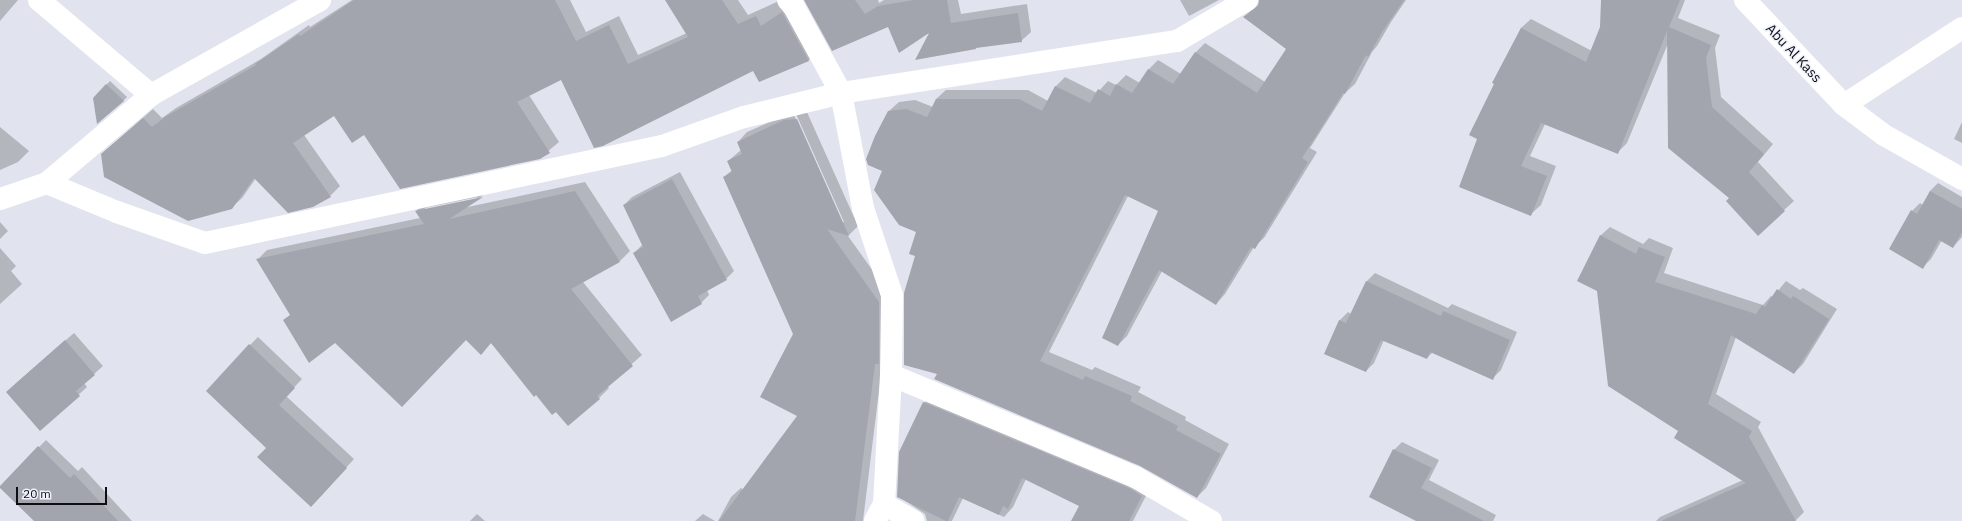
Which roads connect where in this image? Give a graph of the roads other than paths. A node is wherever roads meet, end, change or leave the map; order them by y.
1 (39, 0) edge
2 (320, 0) edge
3 (788, 0) edge
4 (1247, 0) edge
5 (1745, 0) edge
6 (1962, 28) edge
7 (841, 94) junction
8 (151, 95) junction
9 (1844, 105) junction
10 (1962, 179) edge
11 (47, 183) junction
12 (0, 199) edge
13 (892, 375) junction
14 (879, 512) edge
15 (914, 521) edge
16 (1211, 521) edge

1 - 8 street
2 - 8 street
3 - 7 street
4 - 7 street
5 - 9 street, Abu Al Kass
6 - 9 street
7 - 11 street
7 - 13 street
8 - 11 street
9 - 10 street, Abu Al Kass
11 - 12 street
13 - 14 street
13 - 16 street
14 - 15 street

